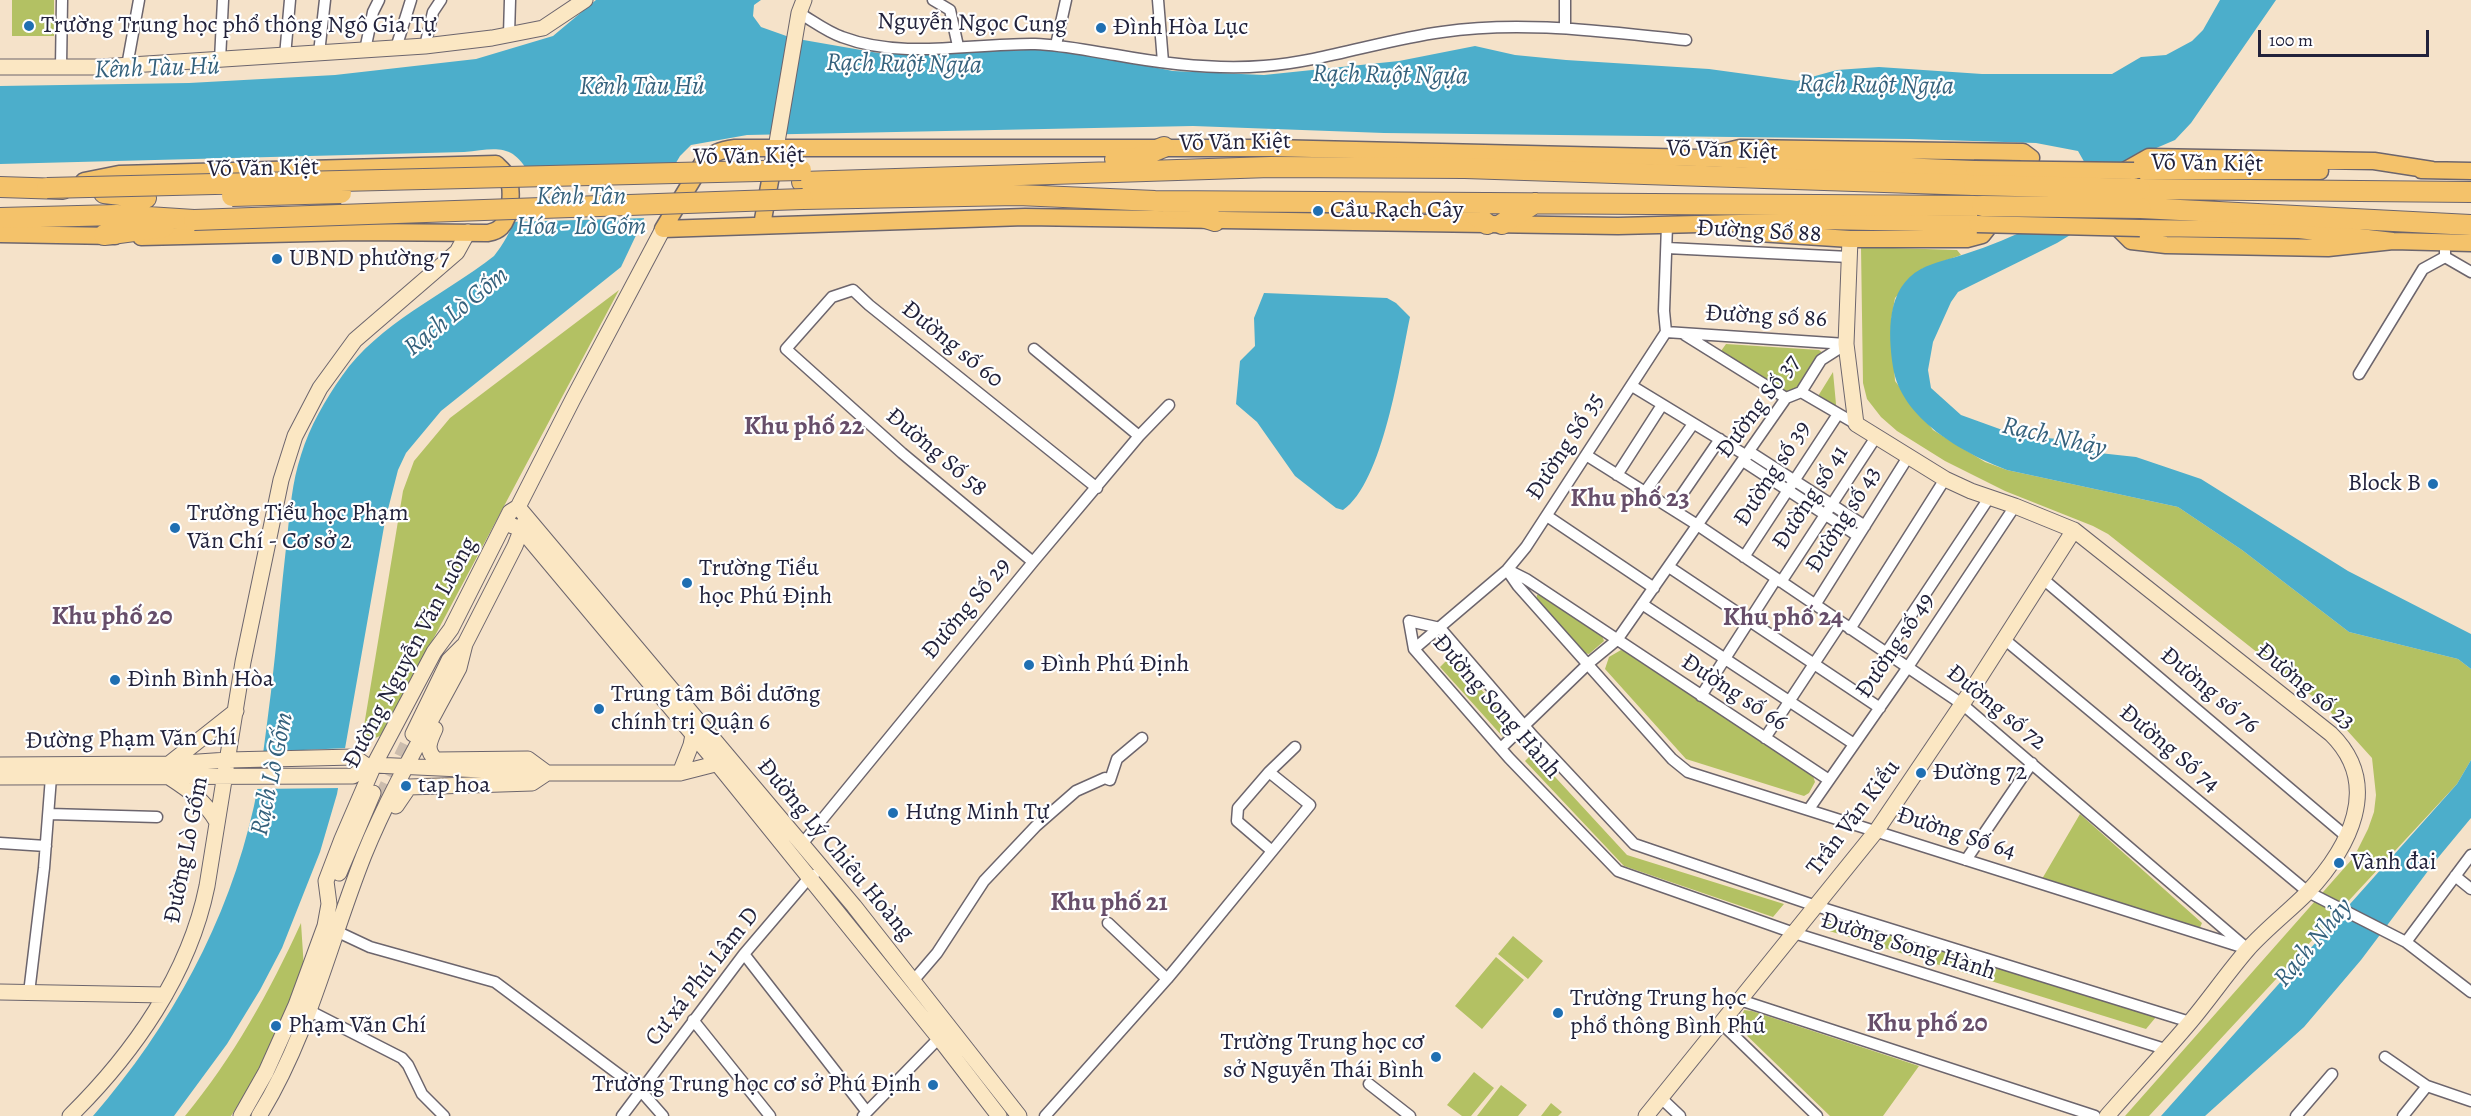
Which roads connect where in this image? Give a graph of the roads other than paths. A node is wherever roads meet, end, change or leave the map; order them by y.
1 (62, 0) edge
2 (139, 0) edge
3 (223, 0) edge
4 (290, 0) edge
5 (325, 0) edge
6 (379, 0) edge
7 (411, 0) edge
8 (441, 0) edge
9 (510, 0) edge
10 (933, 0) edge
11 (1066, 0) edge
12 (1158, 0) edge
13 (1565, 0) edge
14 (574, 3) edge
15 (952, 5) edge
16 (801, 6) edge
17 (1565, 28) junction
18 (509, 35) junction
19 (1686, 40) dead end
20 (1056, 45) junction
21 (425, 46) junction
22 (958, 46) junction
23 (396, 48) junction
24 (365, 50) junction
25 (319, 53) junction
26 (285, 56) junction
27 (220, 60) junction
28 (1162, 62) junction
29 (127, 66) junction
30 (0, 67) edge
31 (61, 67) junction
32 (776, 143) junction
33 (1164, 147) junction
34 (1484, 154) junction
35 (1510, 154) junction
36 (1698, 158) junction
37 (1465, 168) junction
38 (1535, 170) junction
39 (2432, 170) junction
40 (2471, 171) edge
41 (1974, 177) junction
42 (2137, 180) junction
43 (802, 184) junction
44 (0, 188) edge
45 (47, 188) junction
46 (2471, 192) edge
47 (1155, 201) junction
48 (1537, 202) junction
49 (1461, 204) junction
50 (1980, 215) junction
51 (0, 218) edge
52 (194, 220) junction
53 (1215, 221) junction
54 (1495, 224) junction
55 (762, 225) junction
56 (1667, 225) junction
57 (2471, 225) edge
58 (1693, 226) junction
59 (663, 229) junction
60 (468, 232) junction
61 (0, 234) edge
62 (104, 235) junction
63 (1850, 239) junction
64 (2393, 241) junction
65 (2471, 243) edge
66 (1667, 248) junction
67 (2445, 250) junction
68 (1849, 257) junction
69 (2471, 272) edge
70 (1666, 332) junction
71 (1682, 333) junction
72 (1846, 344) junction
73 (1034, 348) dead end
74 (786, 350) joint
75 (2359, 374) dead end
76 (1632, 386) junction
77 (1801, 392) junction
78 (1786, 398) junction
79 (1169, 405) dead end
80 (1662, 405) junction
81 (1838, 414) junction
82 (1693, 424) junction
83 (1856, 424) junction
84 (1139, 436) junction
85 (1876, 437) junction
86 (1720, 440) junction
87 (1586, 455) junction
88 (1747, 456) junction
89 (1908, 456) junction
90 (1617, 475) junction
91 (1945, 479) junction
92 (1791, 486) junction
93 (1097, 488) junction
94 (1645, 492) junction
95 (1989, 498) junction
96 (1831, 504) junction
97 (2015, 506) junction
98 (1672, 509) junction
99 (1824, 515) junction
100 (1546, 516) junction
101 (522, 518) junction
102 (1699, 526) junction
103 (1865, 526) junction
104 (2074, 530) junction
105 (1858, 536) junction
106 (1744, 557) junction
107 (1033, 562) junction
108 (1669, 567) junction
109 (1507, 570) junction
110 (2043, 579) junction
111 (1778, 580) junction
112 (1654, 588) junction
113 (1642, 604) junction
114 (1815, 605) junction
115 (1749, 621) junction
116 (1846, 626) junction
117 (1440, 628) junction
118 (451, 629) junction
119 (2004, 639) junction
120 (1617, 640) junction
121 (465, 644) junction
122 (1414, 649) junction
123 (1886, 653) junction
124 (1725, 659) junction
125 (1588, 663) junction
126 (1814, 664) junction
127 (1908, 668) junction
128 (1701, 696) junction
129 (1789, 701) junction
130 (1962, 704) junction
131 (1880, 708) junction
132 (236, 711) junction
133 (1524, 725) junction
134 (693, 735) junction
135 (1142, 738) dead end
136 (1765, 738) junction
137 (1854, 744) junction
138 (1295, 747) dead end
139 (1501, 748) junction
140 (228, 760) junction
141 (716, 762) junction
142 (732, 762) junction
143 (2032, 763) junction
144 (0, 765) edge
145 (370, 766) junction
146 (407, 767) junction
147 (169, 770) junction
148 (1269, 772) junction
149 (547, 773) junction
150 (680, 773) junction
151 (0, 777) edge
152 (51, 777) junction
153 (225, 777) junction
154 (1829, 780) junction
155 (377, 795) tunnel mouth
156 (1809, 809) junction
157 (49, 814) junction
158 (157, 817) dead end
159 (217, 822) junction
160 (1877, 830) junction
161 (2347, 837) junction
162 (0, 843) edge
163 (802, 844) junction
164 (46, 846) junction
165 (1272, 851) junction
166 (2471, 855) edge
167 (1966, 860) junction
168 (823, 870) junction
169 (2455, 876) junction
170 (808, 879) junction
171 (2471, 889) edge
172 (2308, 892) junction
173 (1816, 906) junction
174 (336, 907) junction
175 (1108, 923) dead end
176 (338, 932) junction
177 (1794, 933) junction
178 (2401, 939) junction
179 (2248, 950) junction
180 (744, 954) junction
181 (1167, 979) junction
182 (913, 981) junction
183 (0, 992) edge
184 (2471, 992) edge
185 (29, 993) junction
186 (165, 995) junction
187 (1740, 1000) junction
188 (296, 1005) junction
189 (311, 1011) junction
190 (693, 1020) junction
191 (2190, 1022) junction
192 (1722, 1023) junction
193 (939, 1038) junction
194 (2165, 1050) junction
195 (2385, 1057) dead end
196 (2332, 1074) dead end
197 (1369, 1084) dead end
198 (2427, 1086) junction
199 (641, 1091) junction
200 (1661, 1098) junction
201 (2471, 1101) edge
202 (865, 1114) edge
203 (70, 1116) edge
204 (241, 1116) edge
205 (259, 1116) edge
206 (444, 1116) edge
207 (622, 1116) edge
208 (663, 1116) edge
209 (770, 1116) edge
210 (999, 1116) edge
211 (1019, 1116) edge
212 (1045, 1116) edge
213 (1410, 1116) edge
214 (1646, 1116) edge
215 (1680, 1116) edge
216 (1817, 1116) edge
217 (2095, 1116) edge
218 (2107, 1116) edge
219 (2296, 1116) edge
220 (2403, 1116) edge

1 - 31 street
2 - 29 street
3 - 27 street
4 - 26 street
5 - 25 street
6 - 24 street
7 - 23 street
8 - 21 street
9 - 18 street
10 - 15 street
11 - 20 street
12 - 28 street
13 - 17 street
14 - 18 main road
15 - 22 street
16 - 22 street, Nguyễn Ngọc Cung
16 - 32 main road
17 - 19 street, Nguyễn Ngọc Cung
17 - 28 street, Nguyễn Ngọc Cung
18 - 21 main road
20 - 22 street, Nguyễn Ngọc Cung
20 - 28 street, Nguyễn Ngọc Cung
21 - 23 main road
23 - 24 main road
24 - 25 main road
25 - 26 main road
26 - 27 main road
27 - 29 main road
29 - 31 main road
30 - 31 main road
32 - 33 main road, Võ Văn Kiệt
32 - 55 main road
32 - 59 main road, Võ Văn Kiệt
33 - 34 main road, Võ Văn Kiệt
33 - 43 highway, Võ Văn Kiệt
34 - 35 main road, Võ Văn Kiệt
34 - 37 highway
35 - 36 main road, Võ Văn Kiệt
35 - 38 highway
36 - 41 main road, Võ Văn Kiệt
36 - 63 main road
37 - 38 highway, Võ Văn Kiệt
37 - 43 highway, Võ Văn Kiệt
38 - 41 highway, Võ Văn Kiệt
39 - 40 main road, Võ Văn Kiệt
39 - 42 main road, Võ Văn Kiệt
39 - 64 main road
41 - 42 highway, Võ Văn Kiệt, bridge
42 - 46 highway, Võ Văn Kiệt
43 - 45 highway, bridge
43 - 45 highway, Võ Văn Kiệt, bridge
43 - 47 highway, Võ Văn Kiệt
43 - 52 highway, Võ Văn Kiệt, bridge
44 - 45 highway, Võ Văn Kiệt
45 - 60 main road
47 - 49 highway, Võ Văn Kiệt
47 - 53 highway
48 - 49 highway, Võ Văn Kiệt
48 - 50 highway, Võ Văn Kiệt
48 - 54 highway
49 - 54 highway
50 - 57 highway, Võ Văn Kiệt, bridge
50 - 58 main road, Võ Văn Kiệt
50 - 64 main road, Võ Văn Kiệt, bridge
51 - 52 highway, Võ Văn Kiệt
52 - 62 highway
53 - 54 main road, Võ Văn Kiệt
53 - 55 main road, Võ Văn Kiệt
54 - 56 main road, Võ Văn Kiệt
55 - 59 main road, Võ Văn Kiệt
56 - 58 main road, Võ Văn Kiệt
56 - 66 street
58 - 63 main road
59 - 101 main road, Đường Nguyễn Văn Luông
60 - 62 main road
60 - 132 main road, Đường Lò Gốm
61 - 62 main road
63 - 68 main road
64 - 67 main road, Võ Văn Kiệt
65 - 67 main road, Võ Văn Kiệt
66 - 68 street, Đường Số 88
66 - 70 street
67 - 69 street
67 - 75 street
68 - 72 main road
70 - 71 street, Đường số 86
70 - 76 street, Đường Số 35
71 - 72 street, Đường số 86
71 - 78 street, Đường số 86
72 - 77 street, Đường Số 37
72 - 83 main road
73 - 84 street
74 - 93 street, Đường số 60
74 - 107 street, Đường Số 58
76 - 80 street
76 - 87 street, Đường Số 35
77 - 78 street, Đường Số 37
77 - 81 street
78 - 88 street, Đường Số 37
79 - 84 street, Đường Số 29
80 - 82 street
80 - 90 street
81 - 83 street
81 - 92 street, Đường số 39
82 - 86 street
82 - 94 street
83 - 85 main road, Đường số 23
84 - 93 street, Đường Số 29
85 - 89 main road, Đường số 23
85 - 96 street, Đường số 41
86 - 88 street
86 - 98 street
87 - 90 street, Đường số 72
87 - 100 street, Đường Số 35
88 - 92 street
88 - 102 street, Đường Số 37
89 - 91 main road, Đường số 23
89 - 103 street, Đường số 43
90 - 94 street, Đường số 72
91 - 95 main road, Đường số 23
91 - 116 street
92 - 96 street
92 - 99 street
92 - 106 street, Đường số 39
93 - 107 street, Đường Số 29
94 - 98 street, Đường số 72
95 - 97 main road, Đường số 23
95 - 123 street
96 - 99 street, Đường số 41
96 - 103 street
97 - 104 main road, Đường số 23
97 - 127 street, Đường số 49
98 - 102 street, Đường số 72
99 - 105 street
99 - 111 street, Đường số 41
100 - 109 street, Đường Số 35
100 - 112 street
101 - 118 main road, Đường Nguyễn Văn Luông
101 - 121 main road, Đường Nguyễn Văn Luông
101 - 134 main road, Đường Lý Chiêu Hoàng
101 - 142 main road, Đường Lý Chiêu Hoàng
102 - 106 street, Đường số 72
102 - 108 street, Đường Số 37
103 - 105 street, Đường số 43
104 - 110 main road, Trần Văn Kiểu
104 - 161 main road, Đường số 23
105 - 114 street, Đường số 43
106 - 111 street, Đường số 72
107 - 163 street, Đường Số 29
108 - 112 street, Đường Số 37
108 - 115 street
109 - 117 street, Đường Số 35
109 - 120 street, Đường số 66
109 - 125 street, Đường Số 64
110 - 119 main road, Trần Văn Kiểu
110 - 161 street, Đường số 76
111 - 114 street, Đường số 72
111 - 115 street, Đường số 41
112 - 113 street, Đường Số 37
113 - 120 street, Đường Số 37
113 - 124 street
114 - 116 street, Đường số 72
115 - 124 street, Đường số 41
115 - 126 street
116 - 123 street, Đường số 72
116 - 126 street
117 - 122 street, Đường Số 35
117 - 122 street, Đường Song Hành
117 - 133 street, Đường Song Hành
118 - 121 main road
118 - 145 main road, Đường Nguyễn Văn Luông
119 - 130 main road, Trần Văn Kiểu
119 - 172 street, Đường Số 74
120 - 125 street, Đường Số 37
120 - 128 street, Đường số 66
121 - 146 main road, Đường Nguyễn Văn Luông
121 - 149 main road
122 - 139 street, Đường Song Hành
123 - 127 street, Đường số 72
124 - 128 street, Đường số 41
124 - 129 street
125 - 133 street, Đường Số 37
125 - 156 street, Đường Số 64
126 - 129 street
126 - 131 street
127 - 130 street, Đường số 72
127 - 131 street, Đường số 49
128 - 136 street, Đường số 66
129 - 136 street
129 - 137 street
130 - 143 street, Đường số 72
130 - 160 main road, Trần Văn Kiểu
131 - 137 street, Đường số 49
132 - 140 main road, Đường Lò Gốm
132 - 147 main road
133 - 139 street, Đường Số 37
133 - 173 street, Đường Song Hành
134 - 141 main road, Đường Lý Chiêu Hoàng
134 - 150 main road
135 - 182 street
136 - 154 street, Đường số 66
137 - 154 street, Đường số 49
138 - 148 street
139 - 177 street, Đường Song Hành
140 - 145 main road, Đường Phạm Văn Chí
140 - 147 main road, Đường Phạm Văn Chí
140 - 153 main road, Đường Lò Gốm
141 - 142 main road
141 - 150 main road
141 - 170 main road, Đường Lý Chiêu Hoàng
142 - 163 main road, Đường Lý Chiêu Hoàng
143 - 167 street
143 - 179 street, Đường số 72
144 - 147 main road, Đường Phạm Văn Chí
145 - 146 main road
145 - 153 main road, Đường Phạm Văn Chí
145 - 174 main road, Đường Nguyễn Văn Luông
146 - 149 main road
146 - 174 main road, Đường Nguyễn Văn Luông
147 - 152 main road, Đường Phạm Văn Chí
147 - 153 main road, Đường Phạm Văn Chí
147 - 159 main road
148 - 165 street
148 - 165 street
149 - 150 main road
149 - 174 main road
151 - 152 main road, Đường Phạm Văn Chí
152 - 157 street
153 - 159 main road, Đường Lò Gốm
154 - 156 street, Đường số 49
155 - 174 main road
156 - 160 street, Đường Số 64
157 - 158 street
157 - 164 street
159 - 186 main road, Đường Lò Gốm
160 - 167 street, Đường Số 64
160 - 173 main road, Trần Văn Kiểu
161 - 172 main road, Đường số 23
162 - 164 street
163 - 168 main road, Đường Lý Chiêu Hoàng
164 - 185 street
165 - 181 street
166 - 169 street
167 - 179 street, Đường Số 64
168 - 170 street, Cư xá Phú Lâm D
168 - 182 main road, Đường Lý Chiêu Hoàng
169 - 171 street
169 - 178 street
170 - 180 street, Cư xá Phú Lâm D
170 - 193 main road, Đường Lý Chiêu Hoàng
172 - 178 street, Đường Số 74
172 - 179 main road, Đường số 23
173 - 177 main road, Trần Văn Kiểu
173 - 191 street, Đường Song Hành
174 - 176 main road, Đường Nguyễn Văn Luông
174 - 188 main road, Đường Nguyễn Văn Luông
175 - 181 street
176 - 189 main road, Đường Nguyễn Văn Luông
176 - 199 street
177 - 187 main road, Trần Văn Kiểu
177 - 194 street, Đường Song Hành
178 - 184 street, Đường Số 74
179 - 191 main road, Đường số 23
180 - 190 street, Cư xá Phú Lâm D
180 - 202 street
181 - 212 street
182 - 211 main road, Đường Lý Chiêu Hoàng
183 - 185 main road
185 - 186 main road
186 - 203 main road, Đường Lò Gốm
187 - 192 main road, Trần Văn Kiểu
187 - 217 street
188 - 189 street
188 - 204 main road, Đường Nguyễn Văn Luông
189 - 205 main road, Đường Nguyễn Văn Luông
189 - 206 street
190 - 199 street, Cư xá Phú Lâm D
190 - 209 street
191 - 194 main road, Đường số 23
192 - 200 main road, Trần Văn Kiểu
192 - 216 street
193 - 202 street
193 - 210 main road, Đường Lý Chiêu Hoàng
194 - 218 main road, Đường số 23
195 - 198 street
196 - 219 street
197 - 213 street
198 - 201 street
198 - 220 street
199 - 207 street, Cư xá Phú Lâm D
199 - 208 street
200 - 214 main road, Trần Văn Kiểu
200 - 215 street

